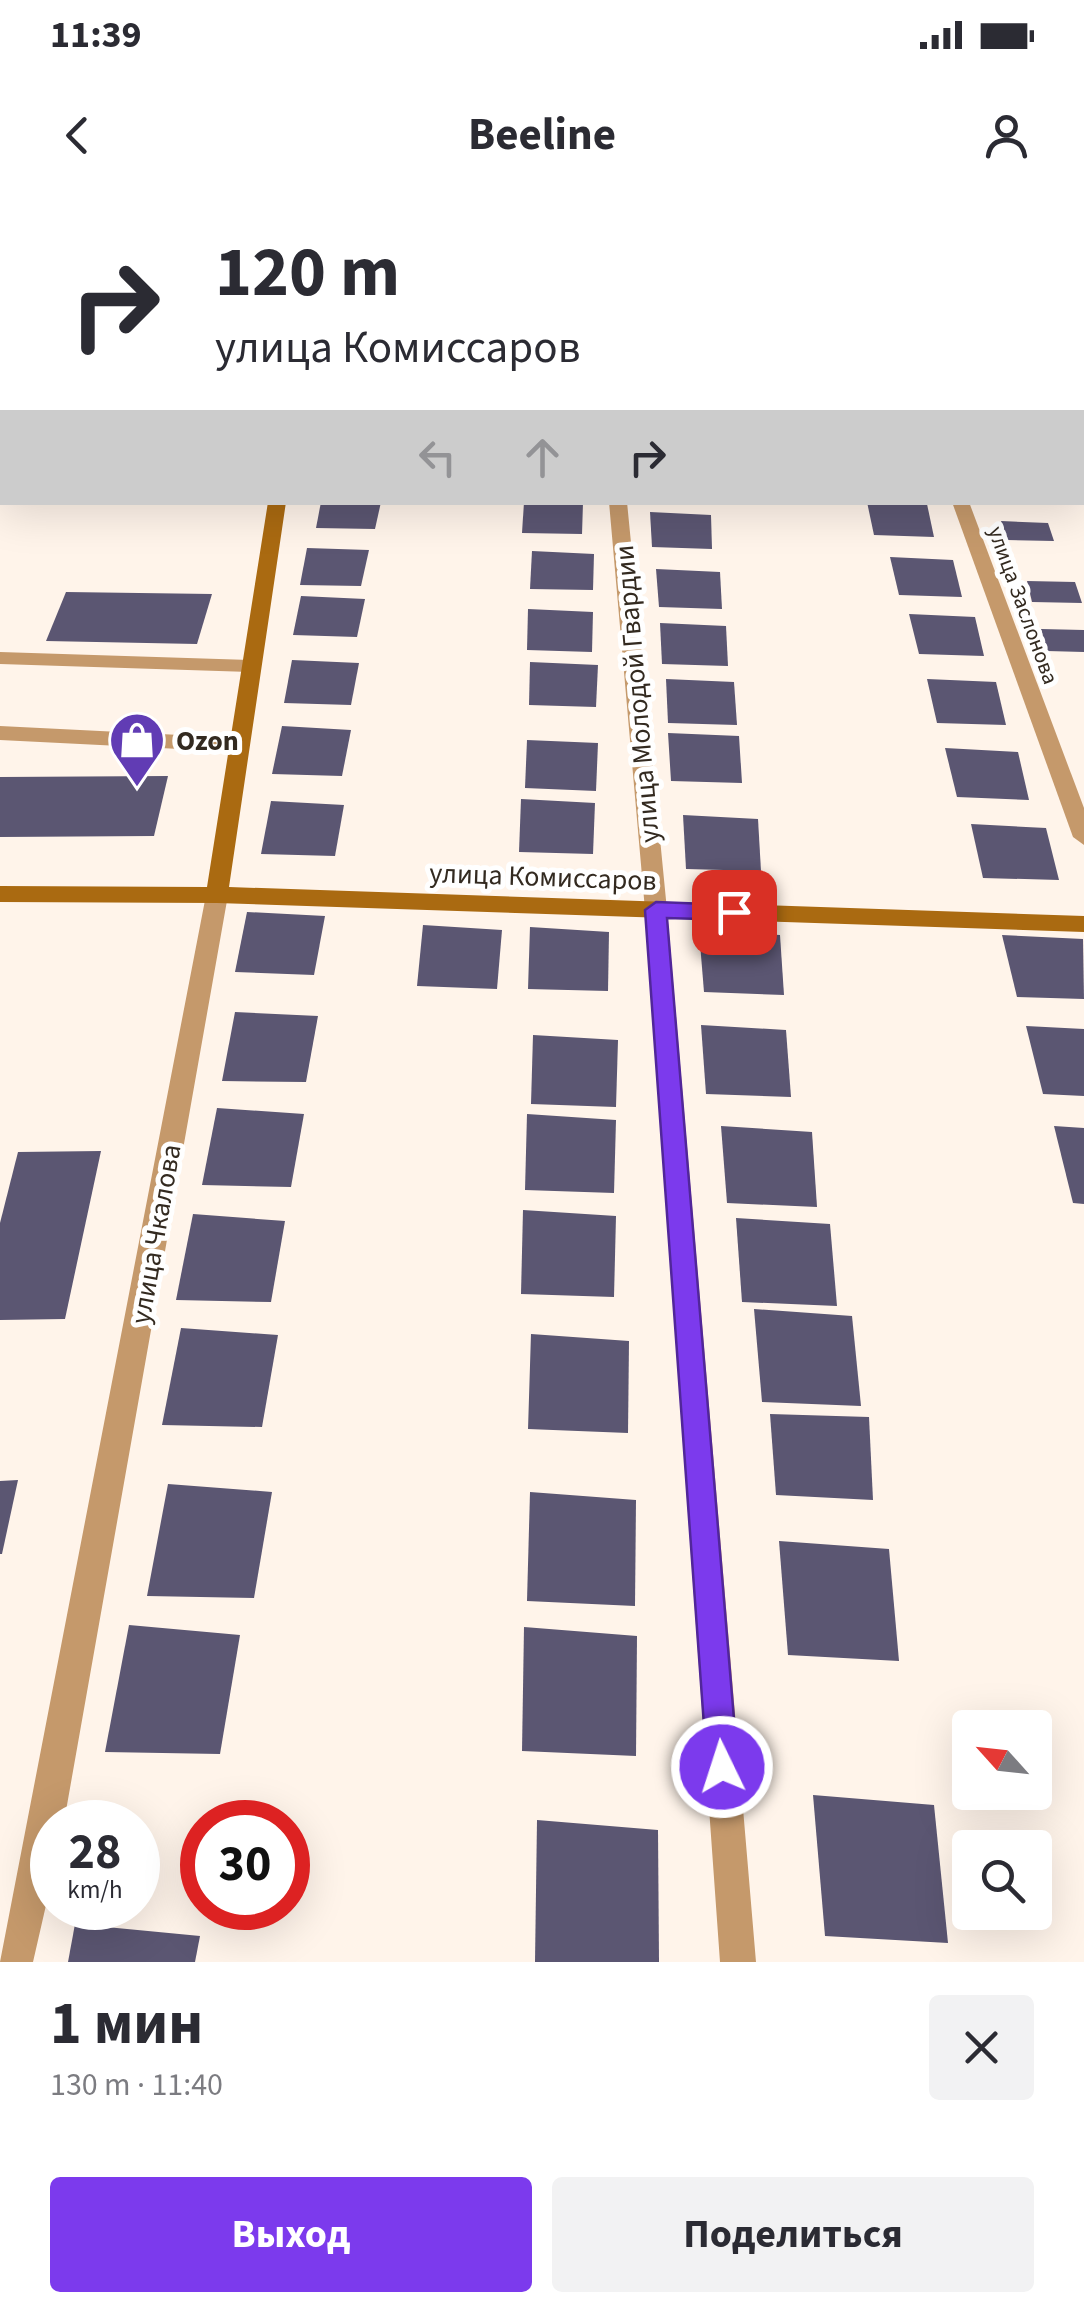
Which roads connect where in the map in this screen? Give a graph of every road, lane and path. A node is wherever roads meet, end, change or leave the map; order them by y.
1 (276, 505) edge
2 (618, 505) edge
3 (961, 505) edge
4 (0, 658) edge
5 (250, 666) junction
6 (0, 732) edge
7 (240, 745) junction
8 (1084, 837) edge
9 (0, 894) edge
10 (218, 895) junction
11 (656, 910) junction
12 (1084, 924) edge
13 (15, 1962) edge
14 (738, 1962) edge

1 - 5 main road, улица Чкалова
2 - 11 street, улица Молодой Гвардии
3 - 8 street, улица Заслонова
4 - 5 street
5 - 7 main road, улица Чкалова
6 - 7 street
7 - 10 main road, улица Чкалова
9 - 10 main road, улица Комиссаров
10 - 11 main road, улица Комиссаров
10 - 13 street, улица Чкалова
11 - 12 main road, улица Комиссаров
11 - 14 street, улица Молодой Гвардии

